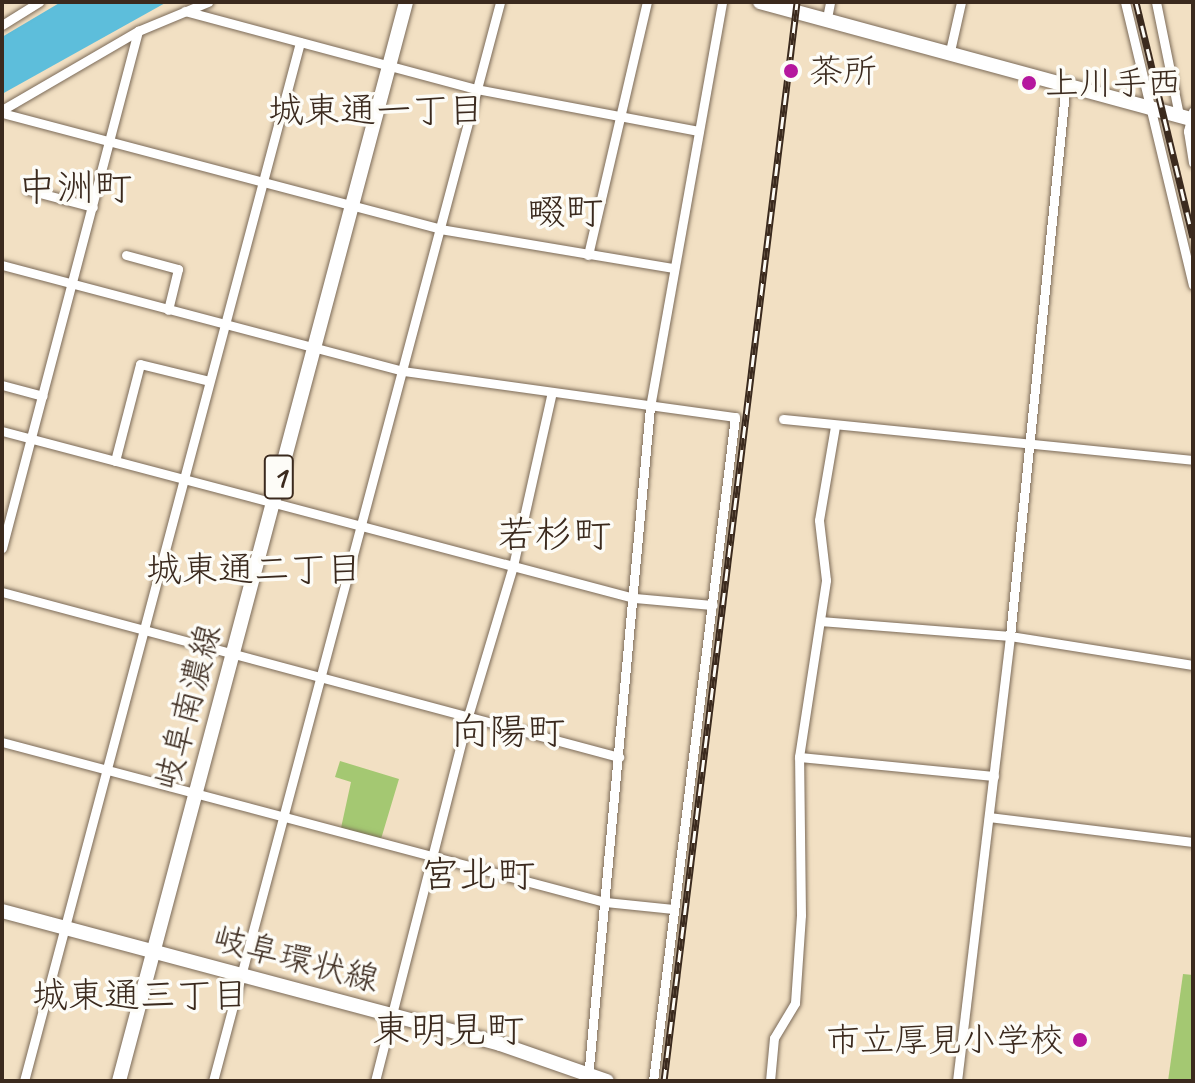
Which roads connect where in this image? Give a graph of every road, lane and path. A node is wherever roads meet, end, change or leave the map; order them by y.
1 (39, 2) edge
2 (208, 2) edge
3 (406, 2) edge
4 (500, 2) edge
5 (647, 2) edge
6 (722, 2) edge
7 (760, 2) edge
8 (830, 2) edge
9 (961, 2) edge
10 (1125, 2) edge
11 (1156, 2) edge
12 (185, 11) junction
13 (827, 18) junction
14 (2, 25) edge
15 (138, 31) junction
16 (300, 42) junction
17 (950, 51) junction
18 (388, 67) junction
19 (1066, 82) junction
20 (476, 89) junction
21 (1151, 106) junction
22 (2, 111) edge
23 (622, 114) junction
24 (1189, 116) edge
25 (698, 131) junction
26 (111, 141) junction
27 (1193, 163) edge
28 (263, 181) junction
29 (28, 190) dead end
30 (351, 206) junction
31 (93, 207) junction
32 (440, 229) junction
33 (126, 255) dead end
34 (588, 255) junction
35 (2, 265) edge
36 (674, 268) junction
37 (72, 284) junction
38 (1193, 285) edge
39 (168, 310) junction
40 (224, 325) junction
41 (312, 350) junction
42 (403, 371) junction
43 (209, 381) junction
44 (2, 385) edge
45 (552, 392) junction
46 (43, 396) junction
47 (650, 407) junction
48 (783, 419) dead end
49 (835, 426) junction
50 (2, 431) edge
51 (31, 439) junction
52 (1025, 444) junction
53 (1193, 460) edge
54 (115, 461) junction
55 (184, 479) junction
56 (272, 503) junction
57 (361, 526) junction
58 (2, 548) edge
59 (513, 566) junction
60 (2, 592) edge
61 (634, 598) junction
62 (713, 605) junction
63 (820, 621) junction
64 (144, 630) junction
65 (1010, 636) junction
66 (232, 653) junction
67 (1193, 665) edge
68 (321, 677) junction
69 (468, 716) junction
70 (2, 742) edge
71 (619, 757) junction
72 (799, 757) junction
73 (107, 770) junction
74 (994, 776) junction
75 (195, 794) junction
76 (284, 817) junction
77 (989, 817) junction
78 (1192, 842) edge
79 (432, 856) junction
80 (605, 902) junction
81 (674, 909) junction
82 (2, 911) edge
83 (65, 928) junction
84 (153, 951) junction
85 (241, 975) junction
86 (391, 1015) junction
87 (588, 1078) edge
88 (24, 1081) edge
89 (119, 1081) edge
90 (213, 1081) edge
91 (375, 1081) edge
92 (607, 1081) edge
93 (653, 1081) edge
94 (770, 1081) edge
95 (957, 1081) edge

1 - 14 street
2 - 12 street
3 - 18 main road, 岐阜南濃線 / 1
4 - 20 street
5 - 23 street
6 - 25 street
7 - 13 main road
8 - 13 street
9 - 17 street
10 - 21 street
11 - 24 street
12 - 15 street
12 - 16 street
13 - 17 main road
15 - 22 street
15 - 26 street
16 - 18 street
16 - 28 street
17 - 19 main road
18 - 20 street
18 - 30 main road, 岐阜南濃線 / 1
19 - 21 main road
19 - 52 street
20 - 23 street
20 - 32 street
21 - 24 main road
21 - 38 street
22 - 26 street
23 - 25 street
23 - 34 street
24 - 27 street
25 - 36 street
26 - 28 street
26 - 31 street
28 - 30 street
28 - 40 street
29 - 31 street
30 - 32 street
30 - 41 main road, 岐阜南濃線 / 1
31 - 37 street
32 - 34 street
32 - 42 street
33 - 39 street
34 - 36 street
35 - 37 street
36 - 47 street
37 - 39 street
37 - 46 street
39 - 40 street
40 - 41 street
40 - 43 street
41 - 42 street
41 - 56 main road, 岐阜南濃線 / 1
42 - 45 street
42 - 57 street
43 - 54 street
43 - 55 street
44 - 46 street
45 - 47 street
45 - 59 street
46 - 51 street
47 - 61 street
47 - 62 street
48 - 49 street
49 - 52 street
49 - 63 street
50 - 51 street
51 - 54 street
51 - 58 street
52 - 53 street
52 - 65 street
54 - 55 street
55 - 56 street
55 - 64 street
56 - 57 street
56 - 66 main road, 岐阜南濃線 / 1
57 - 59 street
57 - 68 street
59 - 61 street
59 - 69 street
60 - 64 street
61 - 62 street
61 - 71 street
62 - 81 street
63 - 65 street
63 - 72 street
64 - 66 street
64 - 73 street
65 - 67 street
65 - 74 street
66 - 68 street
66 - 75 main road, 岐阜南濃線 / 1
68 - 69 street
68 - 76 street
69 - 71 street
69 - 79 street
70 - 73 street
71 - 80 street
72 - 74 street
72 - 94 street
73 - 75 street
73 - 83 street
74 - 77 street
75 - 76 street
75 - 84 main road, 岐阜南濃線 / 1
76 - 79 street
76 - 85 street
77 - 78 street
77 - 95 street
79 - 80 street
79 - 86 street
80 - 81 street
80 - 87 street
81 - 93 street
82 - 83 main road
83 - 84 main road
83 - 88 street
84 - 85 main road, 岐阜環状線
84 - 89 main road, 岐阜南濃線
85 - 86 main road, 岐阜環状線
85 - 90 street
86 - 87 main road, 岐阜環状線
86 - 91 street
87 - 92 main road, 岐阜環状線

